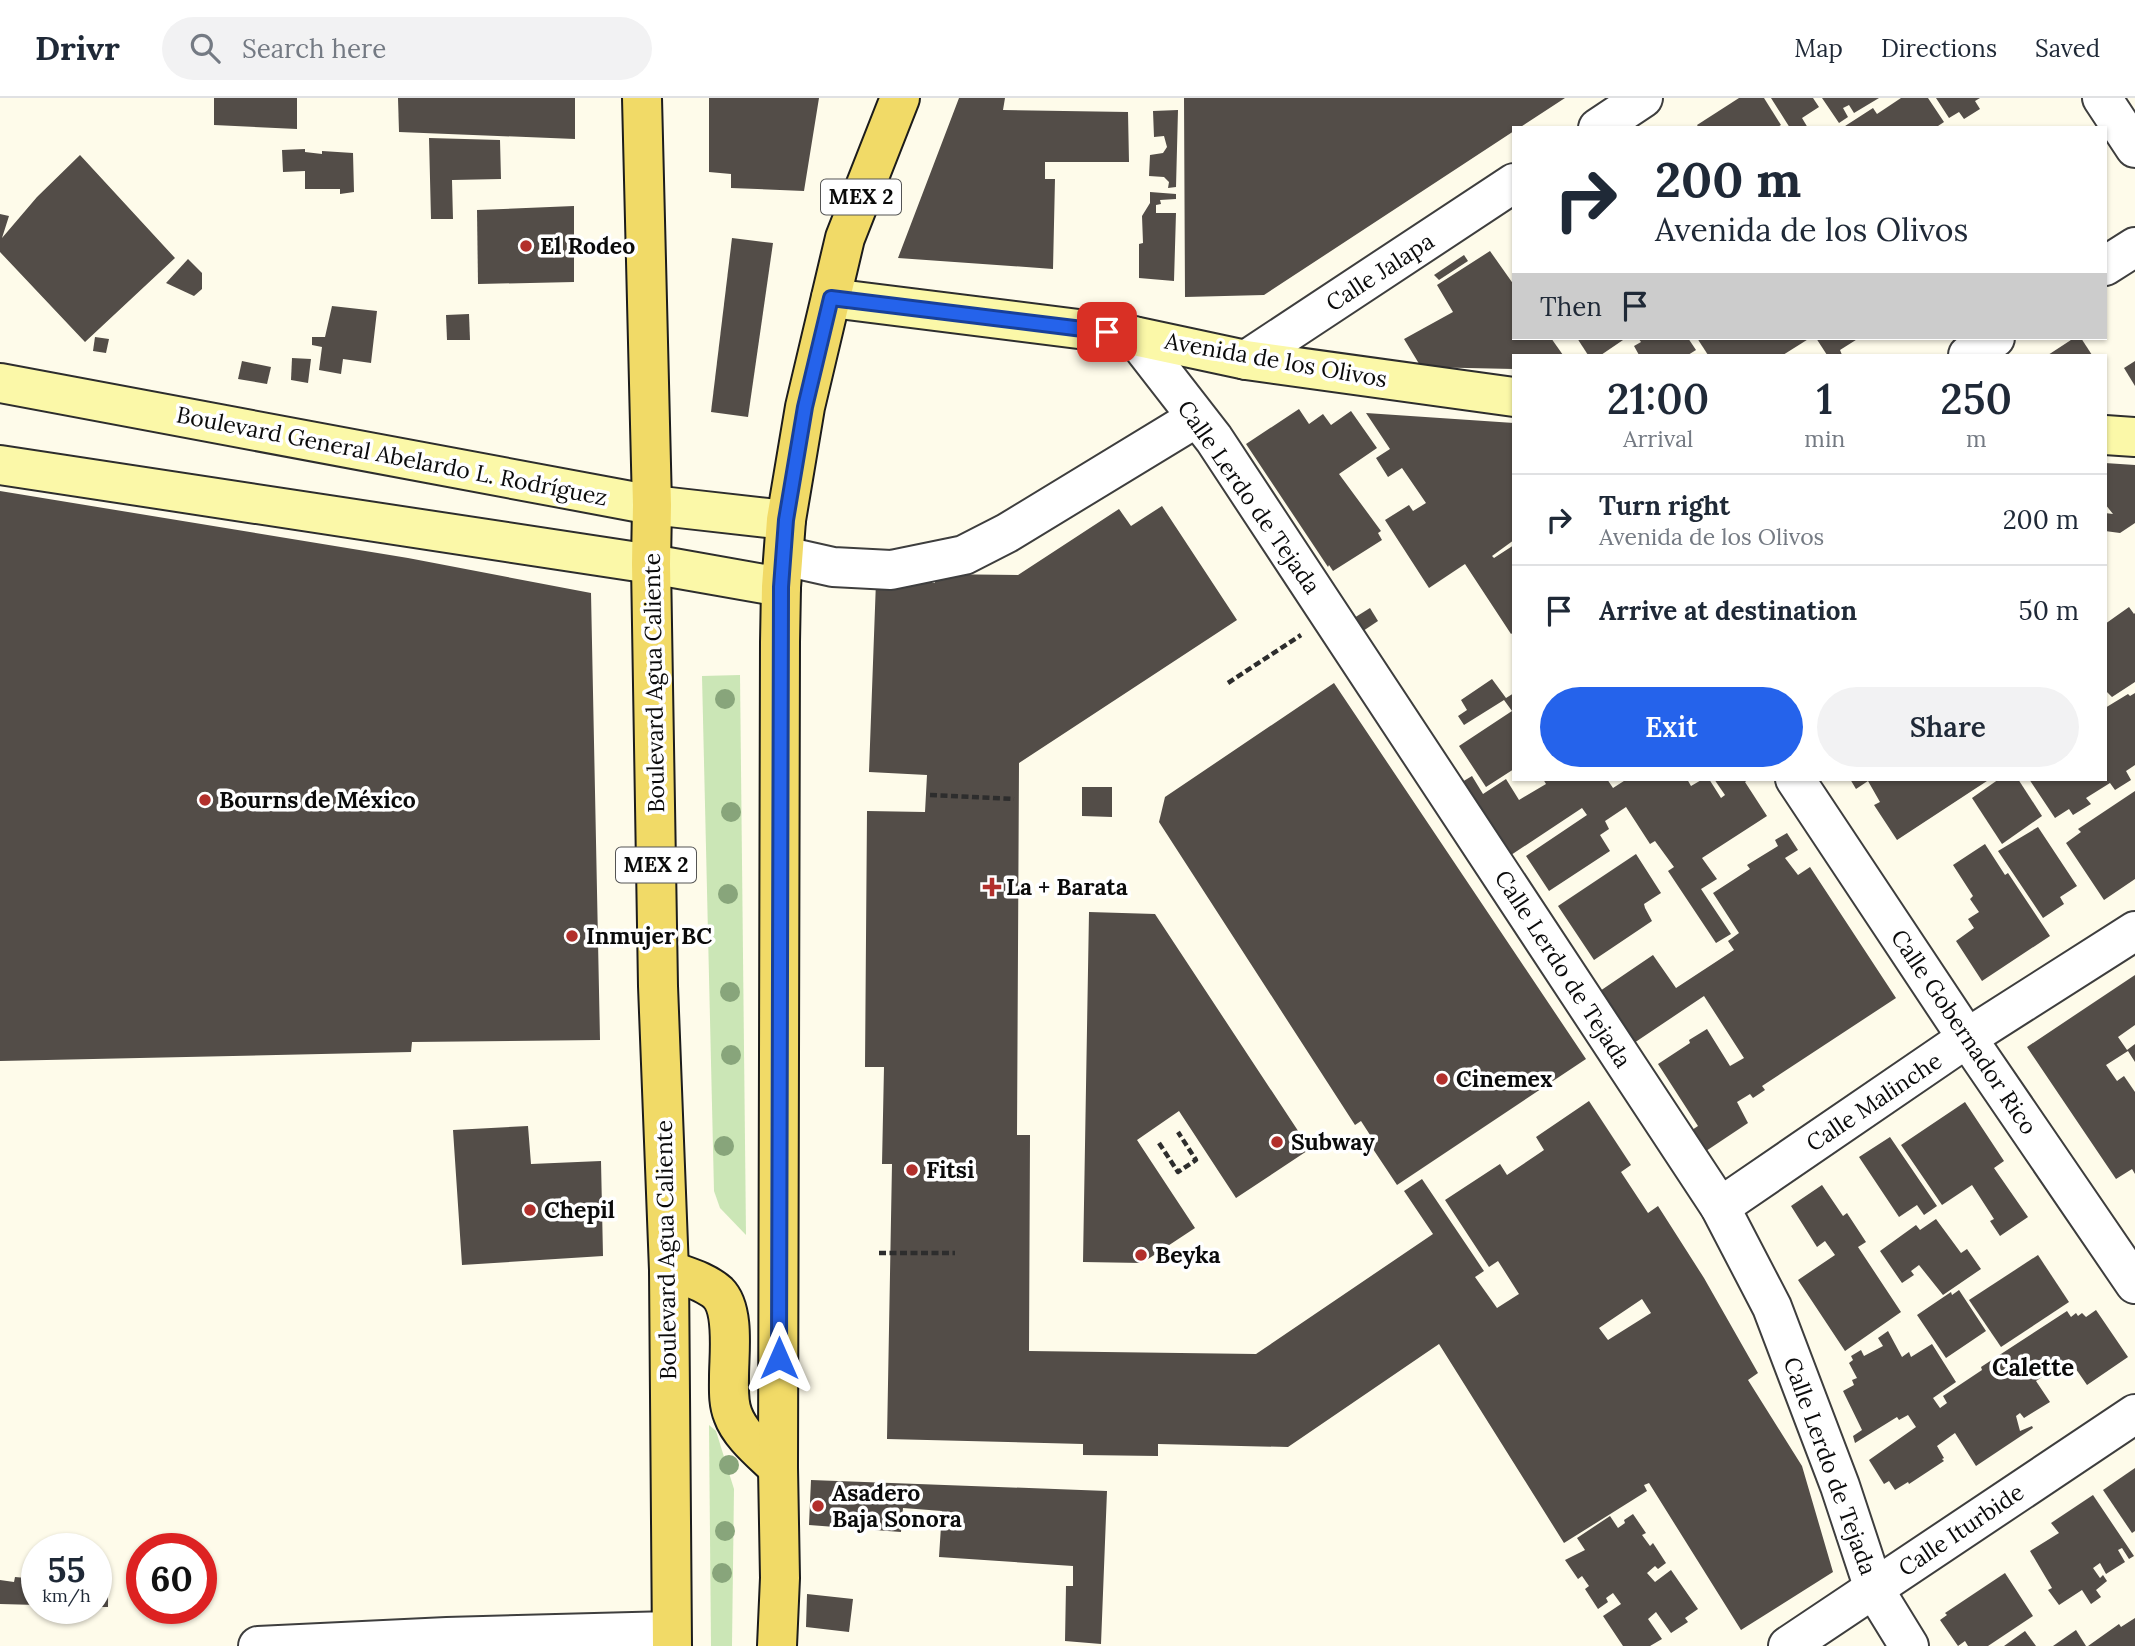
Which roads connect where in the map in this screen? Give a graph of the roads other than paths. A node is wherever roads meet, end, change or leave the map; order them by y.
1 (642, 98) edge
2 (900, 98) edge
3 (1643, 98) edge
4 (2102, 98) edge
5 (1601, 126) edge
6 (2135, 148) edge
7 (1512, 184) edge
8 (2135, 247) edge
9 (2107, 265) edge
10 (831, 298) junction
11 (1134, 336) junction
12 (1992, 340) edge
13 (1970, 354) edge
14 (1247, 360) junction
15 (0, 383) edge
16 (1512, 397) edge
17 (1196, 418) junction
18 (2107, 435) edge
19 (2135, 437) edge
20 (0, 465) edge
21 (652, 505) junction
22 (783, 555) junction
23 (651, 564) junction
24 (1796, 781) edge
25 (2135, 931) edge
26 (1967, 1038) junction
27 (1720, 1207) junction
28 (669, 1270) junction
29 (2135, 1284) edge
30 (2135, 1414) edge
31 (778, 1468) junction
32 (1874, 1589) junction
33 (672, 1639) edge
34 (258, 1646) edge
35 (777, 1646) edge
36 (1787, 1646) edge
37 (1909, 1646) edge

1 - 21 main road, Boulevard Agua Caliente / MEX 2
2 - 10 main road, MEX 2
3 - 5 street
4 - 6 street
7 - 14 street, Calle Jalapa
8 - 9 street
10 - 11 main road, Avenida de los Olivos
10 - 22 main road, MEX 2
11 - 14 main road, Avenida de los Olivos
11 - 17 street, Calle Lerdo de Tejada
12 - 13 street
14 - 16 main road, Avenida de los Olivos
15 - 21 main road, Boulevard General Abelardo L. Rodríguez
17 - 22 street
17 - 27 street, Calle Lerdo de Tejada
18 - 19 main road
20 - 23 main road
21 - 22 main road, Boulevard General Abelardo L. Rodríguez
21 - 23 main road, Boulevard Agua Caliente / MEX 2
22 - 23 main road
22 - 31 main road, MEX 2
23 - 28 main road, Boulevard Agua Caliente / MEX 2
24 - 26 street, Calle Gobernador Rico
25 - 26 street, Calle Malinche
26 - 27 street, Calle Malinche
26 - 29 street, Calle Gobernador Rico
27 - 32 street, Calle Lerdo de Tejada
28 - 31 main road
28 - 33 main road, Boulevard Agua Caliente / MEX 2
30 - 32 street, Calle Iturbide
31 - 35 main road, MEX 2
32 - 36 street, Calle Iturbide
32 - 37 street, Calle Lerdo de Tejada
33 - 34 street

